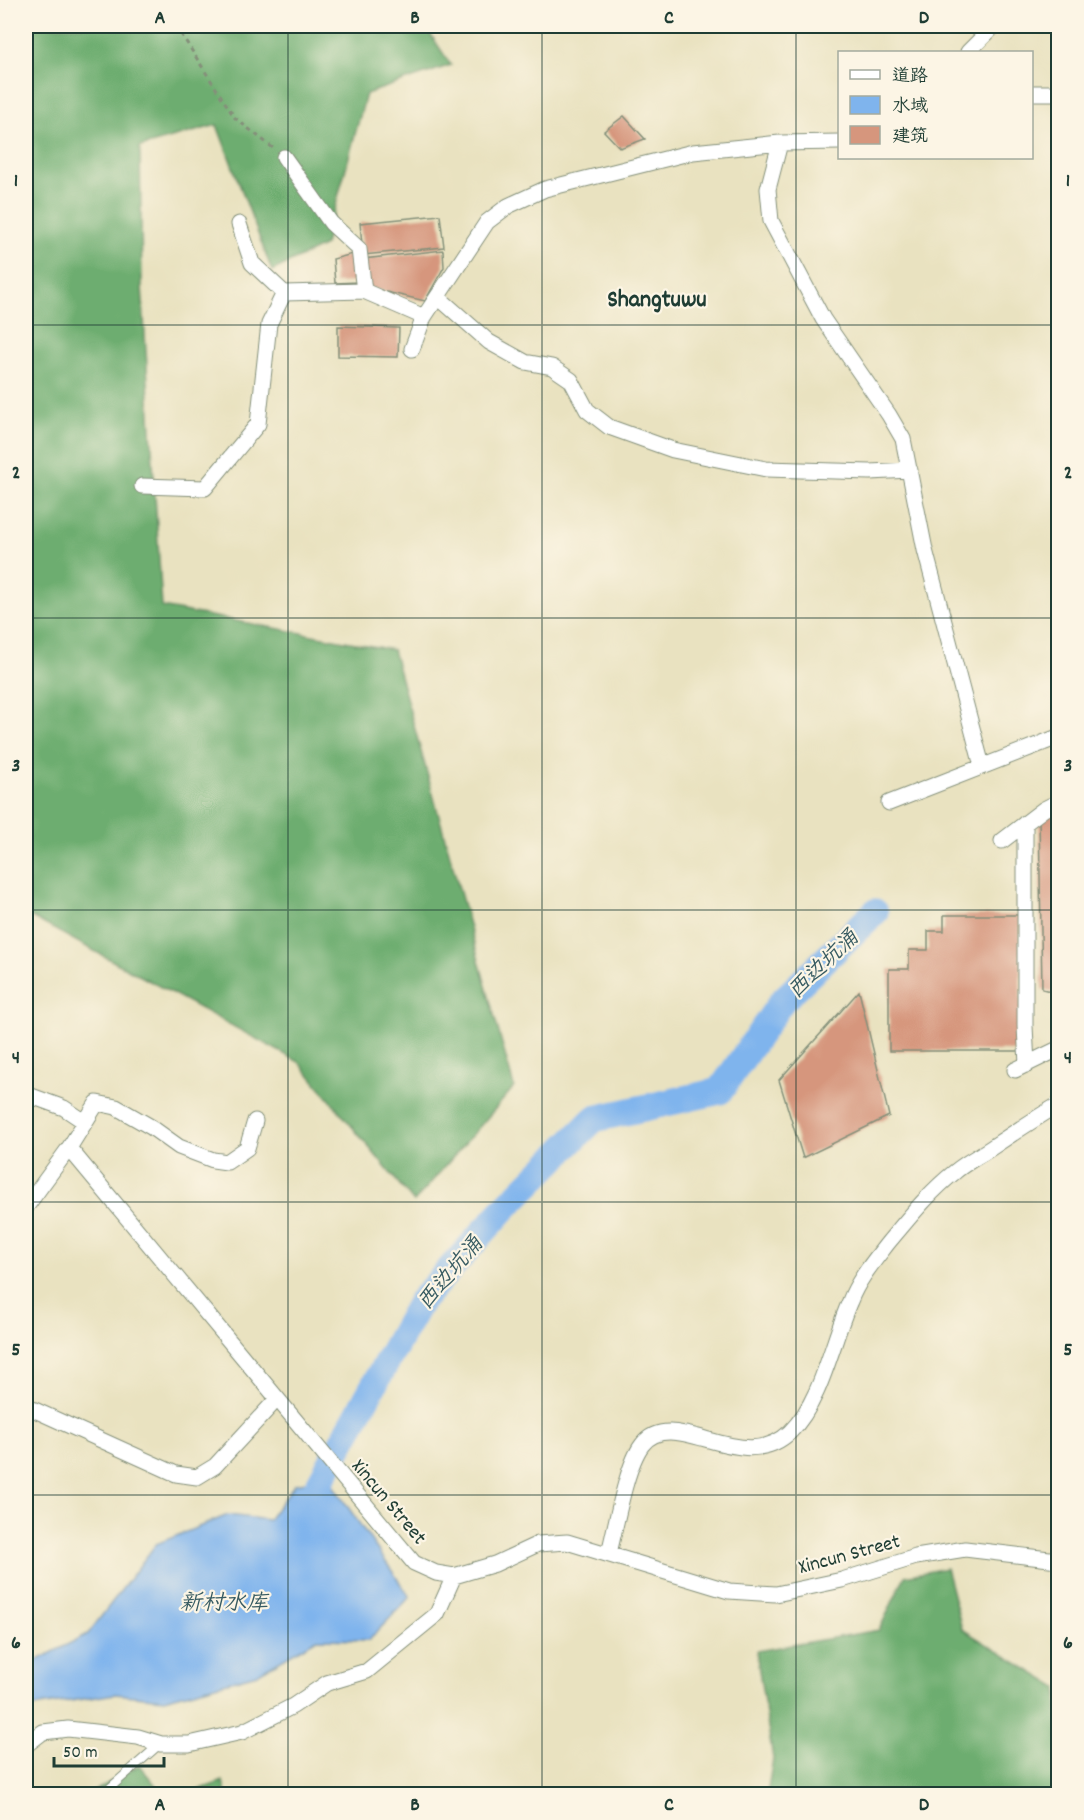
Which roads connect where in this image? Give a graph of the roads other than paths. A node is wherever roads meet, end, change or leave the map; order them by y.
1 (994, 26) edge
2 (969, 51) edge
3 (1033, 93) edge
4 (1059, 93) edge
5 (838, 141) edge
6 (780, 143) junction
7 (284, 157) road end
8 (239, 224) dead end
9 (364, 291) junction
10 (284, 292) junction
11 (438, 297) junction
12 (424, 317) junction
13 (412, 349) dead end
14 (910, 470) junction
15 (142, 486) dead end
16 (1059, 737) edge
17 (982, 766) junction
18 (1059, 802) edge
19 (889, 803) dead end
20 (1025, 823) junction
21 (1002, 841) dead end
22 (1059, 1049) edge
23 (26, 1094) edge
24 (1059, 1105) edge
25 (255, 1121) dead end
26 (85, 1122) junction
27 (69, 1148) junction
28 (26, 1207) edge
29 (277, 1399) junction
30 (26, 1406) edge
31 (609, 1553) junction
32 (1059, 1560) edge
33 (454, 1575) junction
34 (160, 1744) junction
35 (26, 1745) edge
36 (103, 1794) edge

1 - 2 street
3 - 4 street
5 - 6 street
6 - 11 street
6 - 14 street
7 - 9 street
8 - 10 street
9 - 10 street
9 - 12 street
10 - 15 street
11 - 12 street
11 - 14 street
12 - 13 street
14 - 17 street
16 - 17 street
17 - 19 street
18 - 20 street
20 - 21 street
20 - 22 street
23 - 26 street
24 - 31 street
25 - 26 street
26 - 27 street
27 - 28 street
27 - 29 street, Xincun Street
29 - 30 street
29 - 33 street, Xincun Street
31 - 32 street, Xincun Street
31 - 33 street, Xincun Street
33 - 34 street
34 - 35 street
34 - 36 lane

